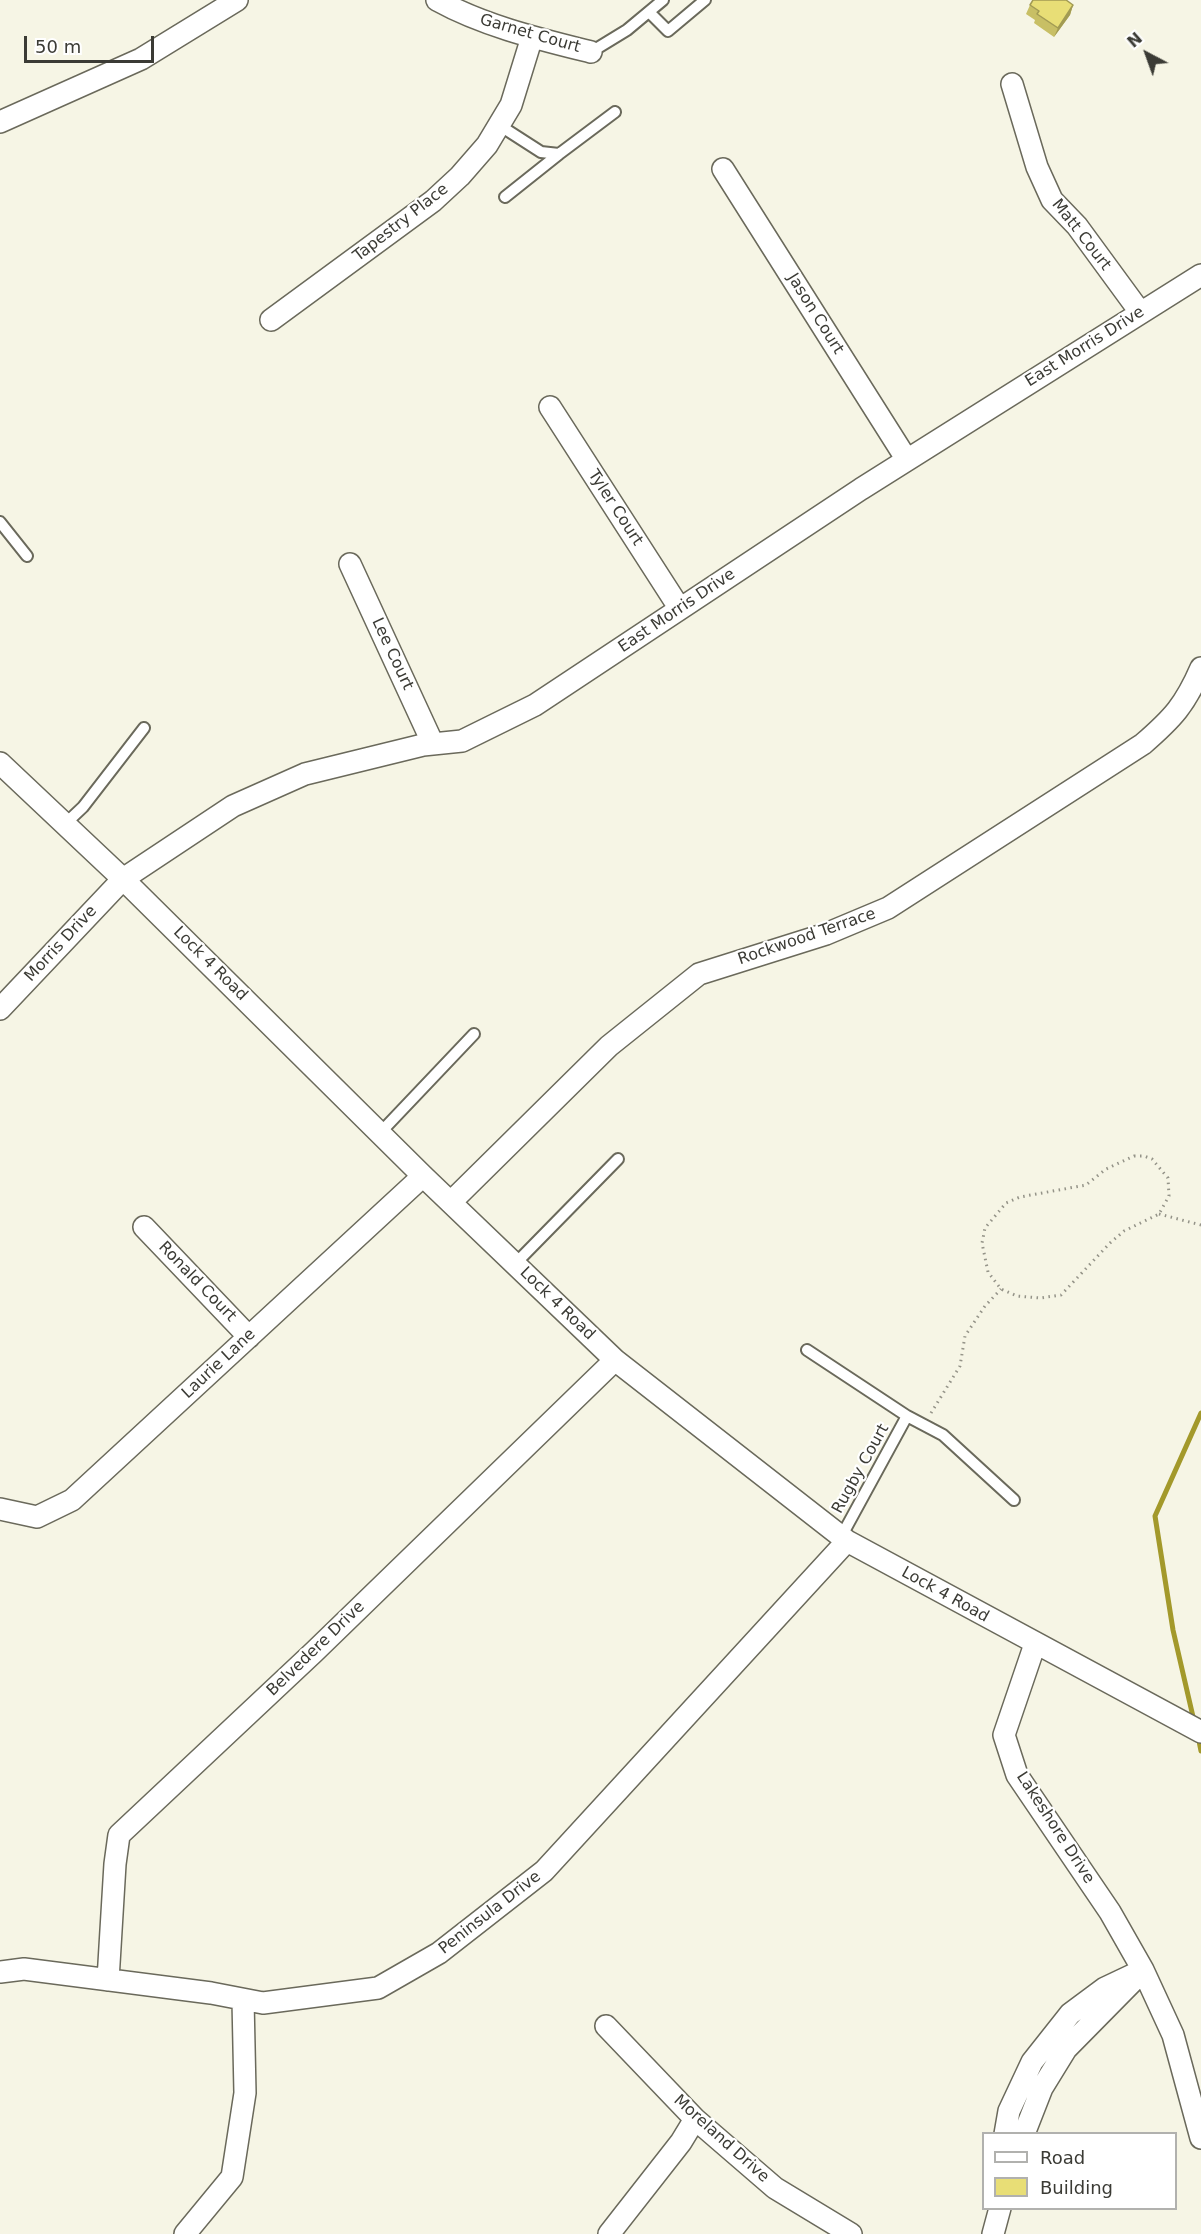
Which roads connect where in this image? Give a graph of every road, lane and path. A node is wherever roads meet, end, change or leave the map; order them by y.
1 (237, 0) edge
2 (437, 0) edge
3 (663, 0) edge
4 (705, 0) edge
5 (461, 6) edge
6 (649, 12) junction
7 (532, 37) junction
8 (591, 52) joint
9 (1012, 84) dead end
10 (615, 112) dead end
11 (0, 122) edge
12 (499, 125) junction
13 (559, 154) junction
14 (723, 169) dead end
15 (505, 197) dead end
16 (1201, 275) edge
17 (1140, 312) junction
18 (271, 320) dead end
19 (550, 407) dead end
20 (908, 460) junction
21 (0, 522) edge
22 (27, 556) dead end
23 (350, 564) dead end
24 (680, 609) junction
25 (1201, 668) edge
26 (144, 728) dead end
27 (433, 744) junction
28 (0, 763) edge
29 (65, 824) junction
30 (123, 879) junction
31 (0, 1009) edge
32 (474, 1034) dead end
33 (380, 1132) junction
34 (618, 1160) dead end
35 (423, 1176) junction
36 (451, 1202) junction
37 (1159, 1214) junction
38 (1201, 1225) edge
39 (144, 1227) dead end
40 (515, 1264) junction
41 (1001, 1289) junction
42 (249, 1337) junction
43 (807, 1350) dead end
44 (615, 1360) junction
45 (907, 1416) junction
46 (924, 1425) junction
47 (1014, 1500) dead end
48 (0, 1509) edge
49 (844, 1539) junction
50 (1035, 1644) junction
51 (1201, 1732) edge
52 (1143, 1970) junction
53 (0, 1972) edge
54 (108, 1980) junction
55 (243, 2000) junction
56 (606, 2026) dead end
57 (695, 2120) junction
58 (1005, 2132) edge
59 (1023, 2132) edge
60 (1201, 2138) edge
61 (992, 2210) edge
62 (999, 2210) edge
63 (185, 2234) edge
64 (609, 2234) edge
65 (851, 2234) edge
66 (987, 2234) edge
67 (993, 2234) edge

1 - 11 street
2 - 5 street, Garnet Court
3 - 6 lane
4 - 6 lane
5 - 7 street, Garnet Court
6 - 8 lane
7 - 8 street, Garnet Court
7 - 12 street, Tapestry Place
9 - 17 street, Matt Court
10 - 13 lane
12 - 13 lane
12 - 18 street, Tapestry Place
13 - 15 lane
14 - 20 street, Jason Court
16 - 17 street, East Morris Drive
17 - 20 street, East Morris Drive
19 - 24 street, Tyler Court
20 - 24 street, East Morris Drive
21 - 22 lane
23 - 27 street, Lee Court
24 - 27 street, East Morris Drive
25 - 36 street, Rockwood Terrace
26 - 29 lane
27 - 30 street, East Morris Drive
28 - 29 street, Lock 4 Road
29 - 30 street, Lock 4 Road
30 - 31 street, Morris Drive
30 - 33 street, Lock 4 Road
32 - 33 lane
33 - 35 street, Lock 4 Road
34 - 40 lane
35 - 36 street, Lock 4 Road
35 - 42 street, Laurie Lane
36 - 40 street, Lock 4 Road
37 - 38 path
37 - 41 path
37 - 41 path
39 - 42 street, Ronald Court
40 - 44 street, Lock 4 Road
41 - 46 path
42 - 48 street, Laurie Lane
43 - 45 lane, Rugby Court
44 - 49 street, Lock 4 Road
44 - 54 street, Belvedere Drive
45 - 46 lane, Rugby Court
45 - 49 lane, Rugby Court
46 - 47 lane, Rugby Court
49 - 50 street, Lock 4 Road
49 - 55 street, Peninsula Drive
50 - 51 street, Lock 4 Road
50 - 52 street, Lakeshore Drive
52 - 58 street
52 - 59 street
52 - 60 street, Lakeshore Drive
53 - 54 street, Peninsula Drive
54 - 55 street, Peninsula Drive
55 - 63 street
56 - 57 street, Moreland Drive
57 - 64 street
57 - 65 street, Moreland Drive
61 - 66 street
62 - 67 street

